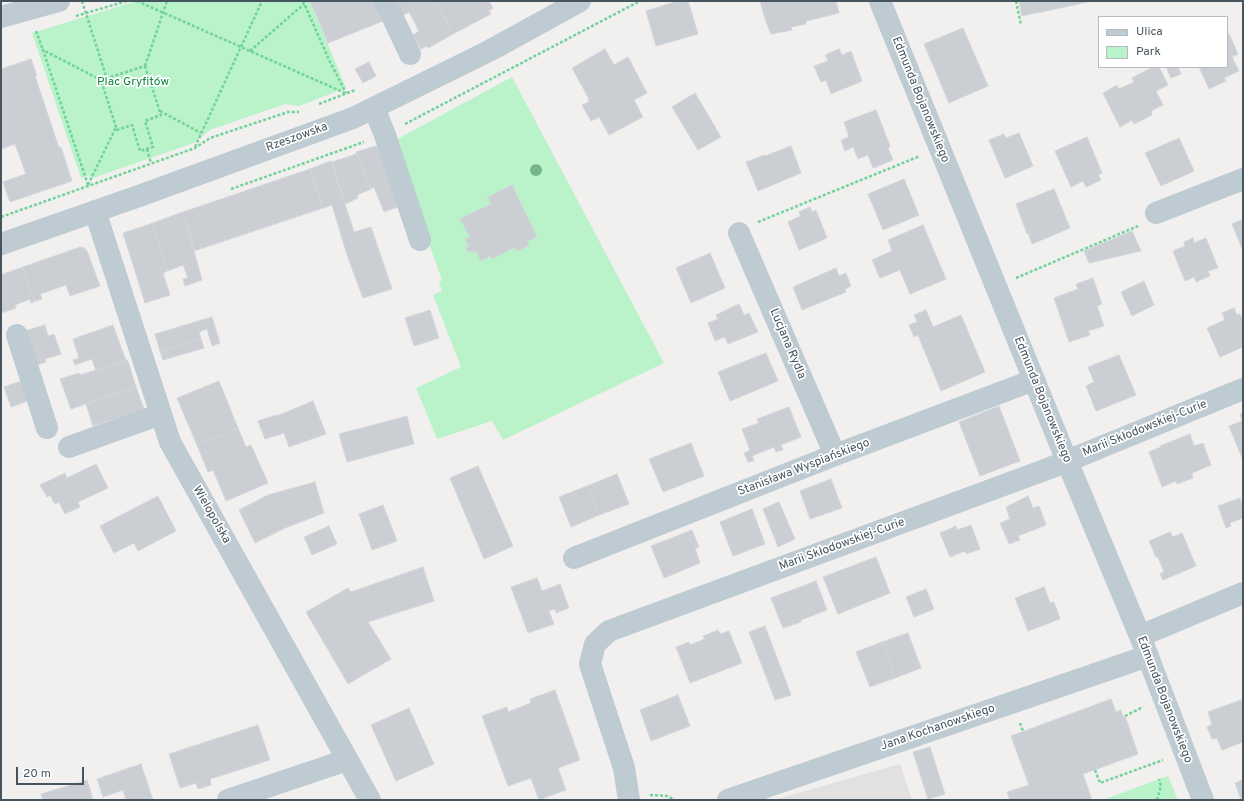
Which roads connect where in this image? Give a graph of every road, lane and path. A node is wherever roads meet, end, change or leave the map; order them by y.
1 (58, 1) edge
2 (82, 1) edge
3 (127, 1) edge
4 (136, 1) edge
5 (167, 1) edge
6 (262, 1) edge
7 (385, 1) edge
8 (580, 1) edge
9 (880, 1) edge
10 (1016, 1) edge
11 (304, 2) edge
12 (163, 12) junction
13 (86, 13) junction
14 (1, 17) edge
15 (1021, 25) dead end
16 (241, 47) junction
17 (250, 51) junction
18 (410, 54) dead end
19 (145, 66) junction
20 (106, 79) junction
21 (101, 80) junction
22 (359, 88) dead end
23 (346, 93) junction
24 (319, 104) dead end
25 (374, 108) junction
26 (305, 110) dead end
27 (160, 111) junction
28 (116, 127) junction
29 (201, 134) junction
30 (195, 148) junction
31 (147, 149) dead end
32 (920, 156) dead end
33 (151, 163) junction
34 (1243, 179) edge
35 (88, 185) junction
36 (95, 211) junction
37 (1160, 211) joint
38 (1, 217) edge
39 (741, 237) joint
40 (420, 240) dead end
41 (1, 244) edge
42 (1013, 271) dead end
43 (1016, 278) junction
44 (1019, 285) dead end
45 (17, 335) dead end
46 (1034, 380) junction
47 (1243, 389) edge
48 (161, 414) junction
49 (48, 428) dead end
50 (69, 447) dead end
51 (835, 455) junction
52 (1067, 461) junction
53 (574, 558) dead end
54 (1243, 593) edge
55 (1140, 636) junction
56 (1148, 656) junction
57 (1163, 698) junction
58 (1125, 716) dead end
59 (1166, 759) dead end
60 (347, 760) junction
61 (1095, 770) dead end
62 (1159, 779) dead end
63 (638, 798) edge
64 (228, 800) edge
65 (370, 800) edge
66 (675, 800) edge
67 (728, 800) edge
68 (1157, 800) edge
69 (1203, 800) edge

1 - 14 street
2 - 13 path
3 - 13 path
4 - 12 path
5 - 12 path
6 - 16 path
7 - 18 street
8 - 25 street, Rzeszowska
9 - 46 street, Edmunda Bojanowskiego
10 - 15 path
11 - 17 path
11 - 23 path
12 - 16 path
12 - 19 path
13 - 20 path
16 - 17 path
16 - 29 path
17 - 23 path
19 - 20 path
19 - 27 path
20 - 21 path
21 - 28 path
21 - 35 path
22 - 23 path
23 - 24 path
25 - 36 street, Rzeszowska
25 - 40 street
26 - 30 path
27 - 28 path
27 - 29 path
28 - 35 path
29 - 30 path
30 - 33 path
31 - 33 path
32 - 39 path
33 - 35 path
34 - 37 street
35 - 38 path
36 - 41 street, Rzeszowska
36 - 48 street, Wielopolska
37 - 43 path
39 - 51 street, Lucjana Rydla
42 - 43 path
43 - 44 path
45 - 49 street
46 - 51 street, Stanisława Wyspiańskiego
46 - 52 street, Edmunda Bojanowskiego
47 - 52 street, Marii Skłodowskiej-Curie
48 - 50 street
48 - 60 street, Wielopolska
51 - 53 street, Stanisława Wyspiańskiego
52 - 55 street, Edmunda Bojanowskiego
52 - 63 street, Marii Skłodowskiej-Curie
54 - 55 street
55 - 56 street, Edmunda Bojanowskiego
56 - 57 street, Edmunda Bojanowskiego
56 - 67 street, Jana Kochanowskiego
57 - 58 path
57 - 69 street, Edmunda Bojanowskiego
59 - 61 path
60 - 64 street
60 - 65 street, Wielopolska
62 - 68 path
63 - 66 path

